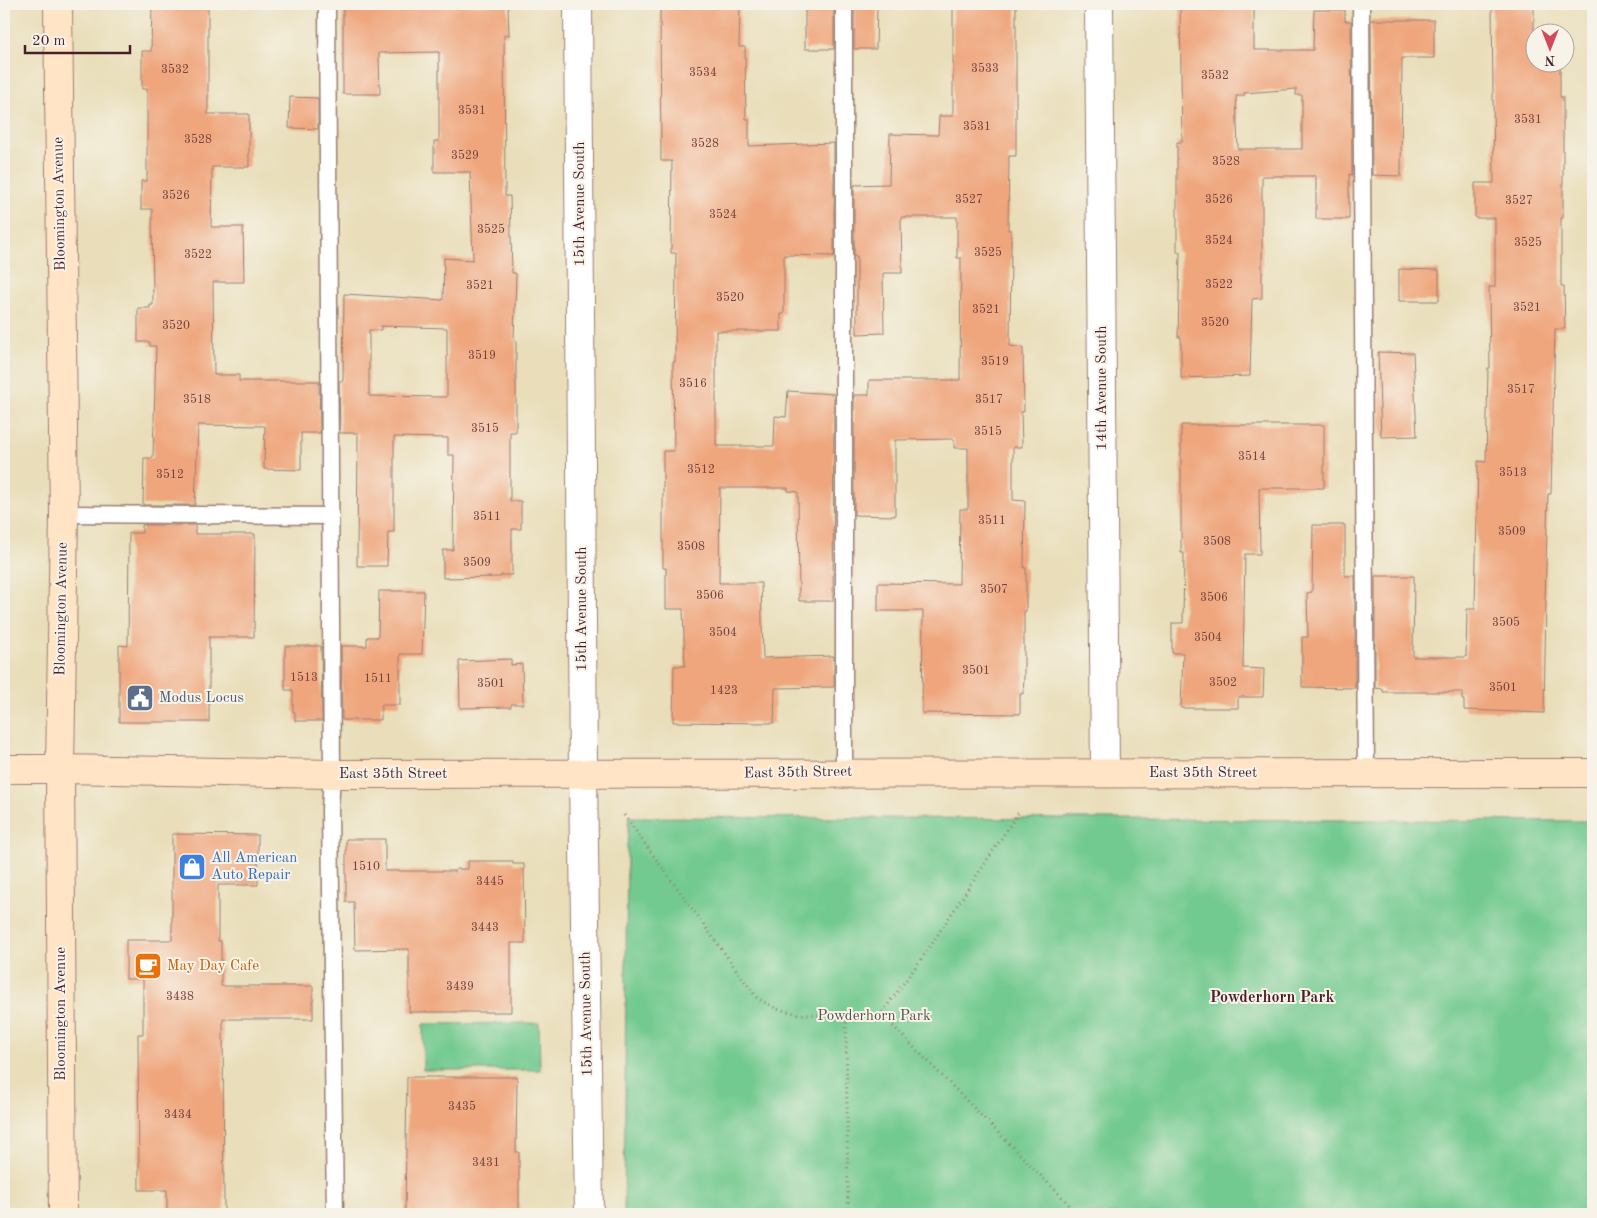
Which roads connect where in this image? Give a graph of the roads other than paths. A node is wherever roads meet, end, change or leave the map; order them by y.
1 (58, 4) edge
2 (327, 4) edge
3 (578, 4) edge
4 (844, 4) edge
5 (1098, 4) edge
6 (1361, 4) edge
7 (64, 514) junction
8 (331, 516) junction
9 (4, 769) edge
10 (60, 769) junction
11 (844, 773) junction
12 (1105, 773) junction
13 (1366, 773) junction
14 (1593, 773) edge
15 (332, 774) junction
16 (583, 774) junction
17 (63, 1214) edge
18 (335, 1214) edge
19 (589, 1214) edge

1 - 7 street, Bloomington Avenue
2 - 8 lane
3 - 16 street, 15th Avenue South
4 - 11 lane
5 - 12 street, 14th Avenue South
6 - 13 lane
7 - 8 lane
7 - 10 street, Bloomington Avenue
8 - 15 lane
9 - 10 street, East 35th Street
10 - 15 street, East 35th Street
10 - 17 street, Bloomington Avenue
11 - 12 street, East 35th Street
11 - 16 street, East 35th Street
12 - 13 street, East 35th Street
13 - 14 street, East 35th Street
15 - 16 street, East 35th Street
15 - 18 lane
16 - 19 street, 15th Avenue South

